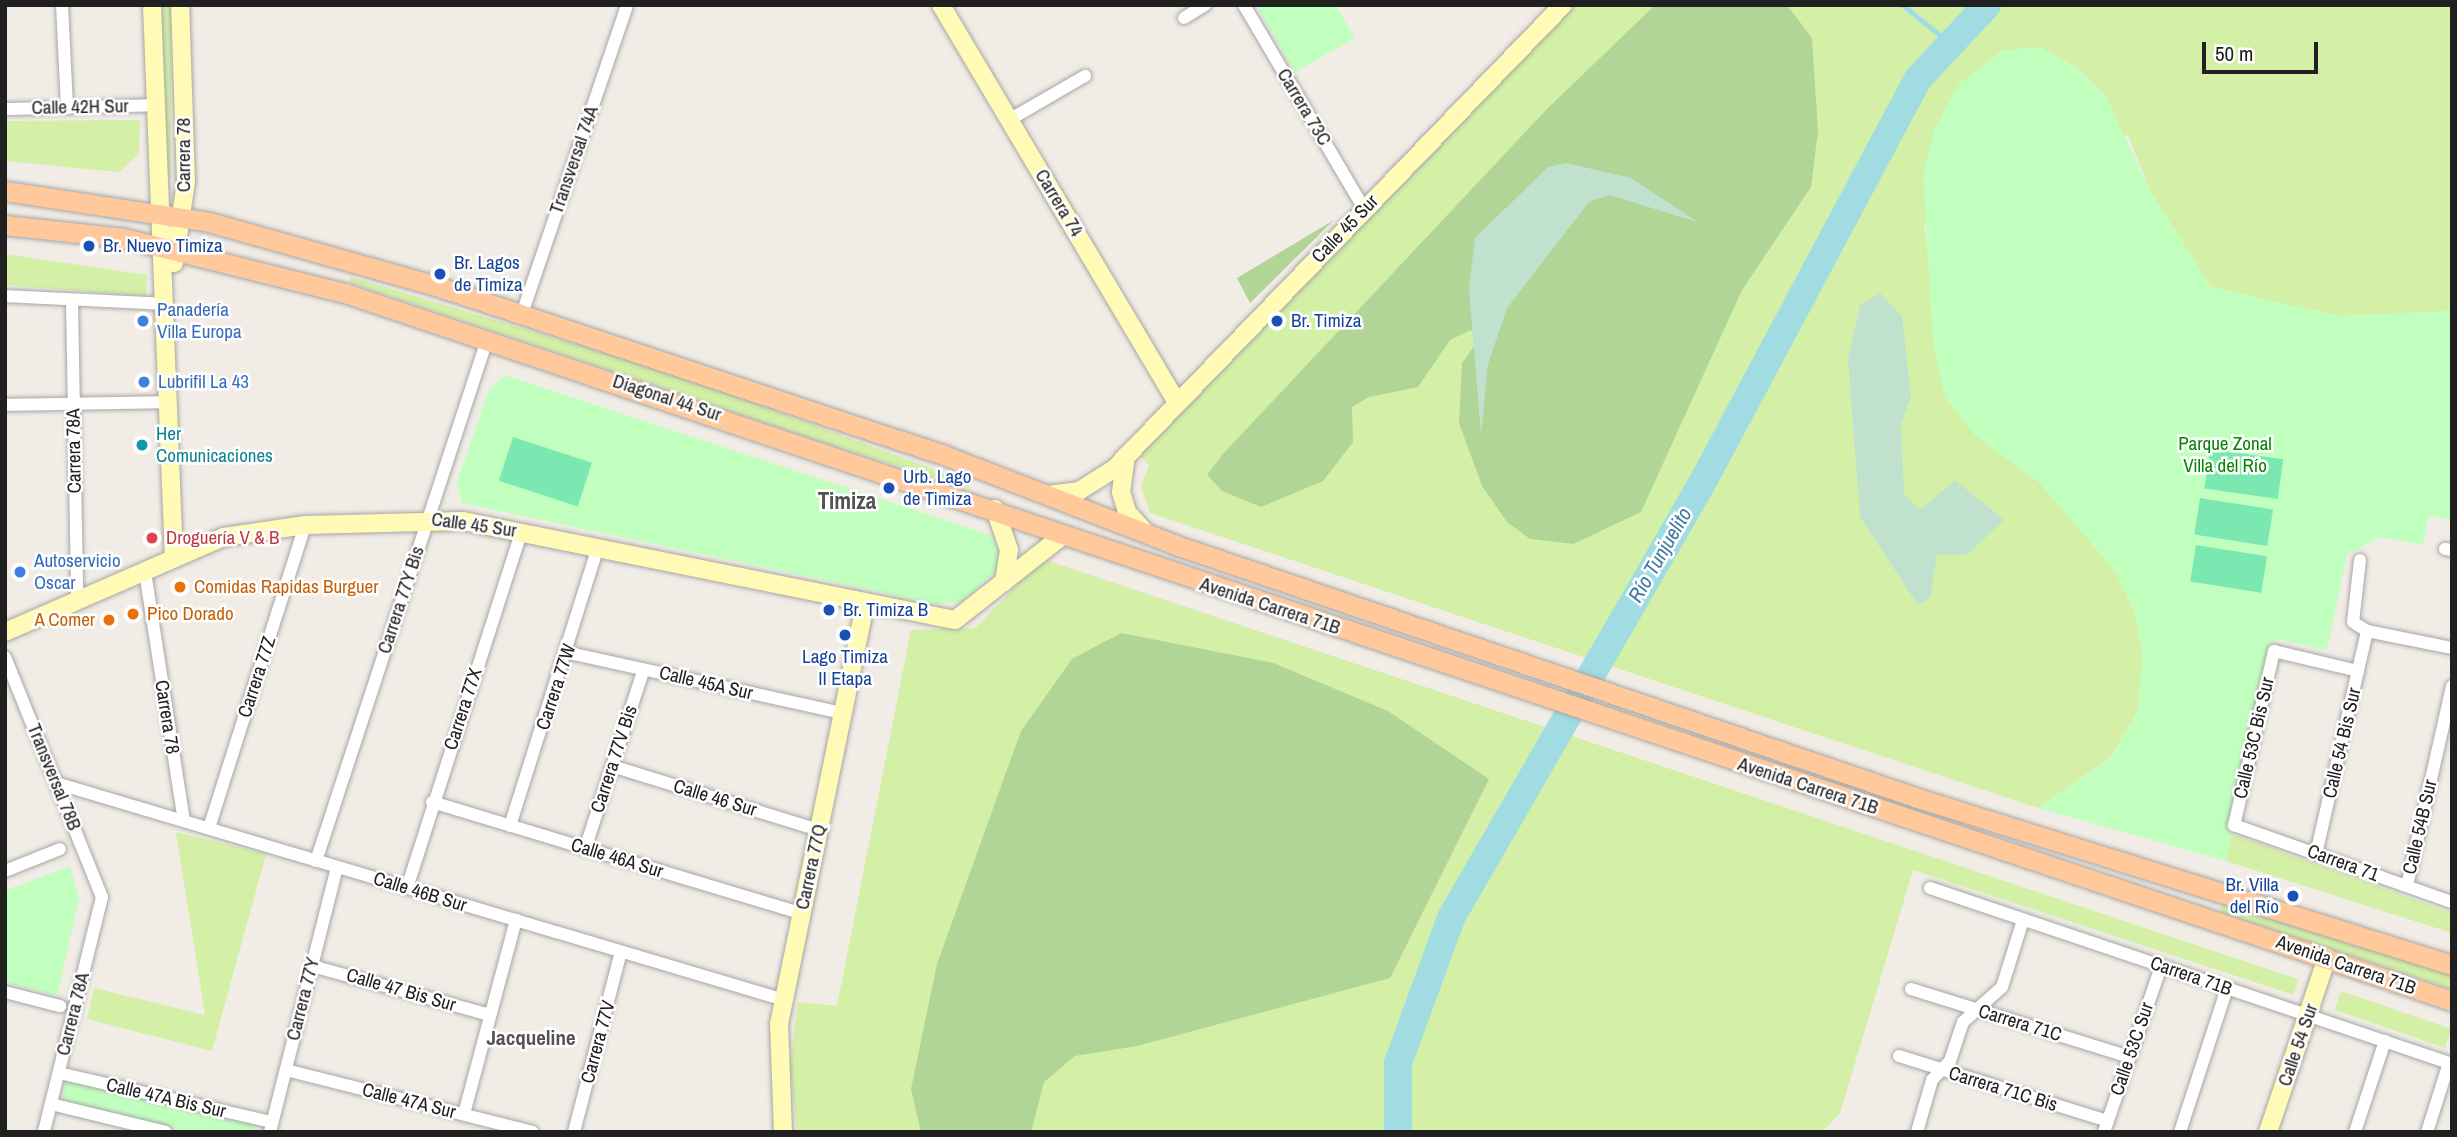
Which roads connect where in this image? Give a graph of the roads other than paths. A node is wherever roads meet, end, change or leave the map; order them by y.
1 (62, 5) edge
2 (152, 5) edge
3 (180, 5) edge
4 (627, 5) edge
5 (940, 5) edge
6 (1205, 5) edge
7 (1244, 5) edge
8 (1563, 5) edge
9 (1184, 18) dead end
10 (1085, 76) dead end
11 (156, 106) junction
12 (67, 108) junction
13 (5, 109) edge
14 (1009, 120) junction
15 (5, 191) edge
16 (1364, 209) junction
17 (161, 213) junction
18 (181, 217) junction
19 (5, 225) edge
20 (169, 248) junction
21 (5, 296) edge
22 (72, 300) junction
23 (167, 304) junction
24 (522, 314) junction
25 (486, 340) junction
26 (170, 402) junction
27 (1177, 402) junction
28 (74, 404) junction
29 (5, 405) edge
30 (1127, 452) junction
31 (1048, 495) junction
32 (995, 509) junction
33 (428, 517) junction
34 (305, 524) junction
35 (521, 532) junction
36 (1062, 536) junction
37 (1151, 536) junction
38 (1175, 545) joint
39 (597, 547) junction
40 (174, 559) junction
41 (2360, 560) dead end
42 (1164, 571) joint
43 (145, 572) junction
44 (1004, 583) junction
45 (77, 601) junction
46 (865, 604) junction
47 (2367, 631) junction
48 (5, 632) edge
49 (2452, 648) edge
50 (569, 653) junction
51 (5, 657) edge
52 (643, 669) junction
53 (2358, 671) junction
54 (2452, 686) edge
55 (843, 713) junction
56 (612, 766) junction
57 (56, 783) junction
58 (432, 802) junction
59 (184, 821) junction
60 (2234, 825) joint
61 (510, 826) junction
62 (209, 828) junction
63 (819, 830) junction
64 (60, 849) dead end
65 (585, 849) junction
66 (2316, 854) junction
67 (316, 860) junction
68 (337, 867) junction
69 (5, 871) edge
70 (2407, 886) junction
71 (407, 888) junction
72 (1930, 888) dead end
73 (102, 897) joint
74 (2452, 902) edge
75 (802, 914) junction
76 (516, 920) junction
77 (2023, 920) junction
78 (621, 952) junction
79 (2327, 958) junction
80 (312, 965) junction
81 (2452, 965) edge
82 (2161, 966) junction
83 (2227, 988) junction
84 (1911, 989) dead end
85 (5, 992) edge
86 (784, 1000) junction
87 (2452, 1001) edge
88 (60, 1006) dead end
89 (1978, 1010) junction
90 (491, 1015) junction
91 (2308, 1015) junction
92 (2385, 1041) junction
93 (1899, 1056) dead end
94 (2129, 1057) junction
95 (2451, 1063) edge
96 (286, 1070) junction
97 (1943, 1070) junction
98 (59, 1073) junction
99 (51, 1104) junction
100 (464, 1114) junction
101 (271, 1127) edge
102 (2106, 1127) edge
103 (44, 1132) edge
104 (166, 1132) edge
105 (532, 1132) edge
106 (574, 1132) edge
107 (783, 1132) edge
108 (1917, 1132) edge
109 (2180, 1132) edge
110 (2268, 1132) edge
111 (2355, 1132) edge
112 (2427, 1132) edge

1 - 12 street
2 - 11 street, Carrera 78
3 - 18 street, Carrera 78
4 - 24 street, Transversal 74A
5 - 14 street, Carrera 74
6 - 9 street
7 - 16 street, Carrera 73C
8 - 16 street, Calle 45 Sur
10 - 14 street
11 - 12 street, Calle 42H Sur
11 - 17 street, Carrera 78
12 - 13 street, Calle 42H Sur
14 - 27 street, Carrera 74
15 - 17 main road, Diagonal 44 Sur
16 - 27 street, Calle 45 Sur
17 - 18 main road, Diagonal 44 Sur
17 - 20 street, Carrera 78
18 - 20 street, Carrera 78
18 - 24 main road, Diagonal 44 Sur
19 - 20 main road, Diagonal 44 Sur
20 - 23 street, Carrera 78
20 - 25 main road, Diagonal 44 Sur
21 - 22 street
22 - 23 street
22 - 28 street, Carrera 78A
23 - 26 street, Carrera 78
24 - 31 main road, Diagonal 44 Sur
25 - 32 main road, Diagonal 44 Sur
25 - 33 street, Carrera 77Y Bis
26 - 28 street
26 - 40 street, Carrera 78
27 - 30 street, Calle 45 Sur
28 - 29 street
28 - 45 street, Carrera 78A
30 - 31 street, Calle 45 Sur
30 - 37 street
31 - 37 main road, Diagonal 44 Sur
32 - 36 main road, Diagonal 44 Sur
32 - 44 street
33 - 34 street, Calle 45 Sur
33 - 35 street, Calle 45 Sur
33 - 67 street, Carrera 77Y Bis
34 - 40 street, Calle 45 Sur
34 - 62 street, Carrera 77Z
35 - 39 street, Calle 45 Sur
35 - 58 street, Carrera 77X
36 - 42 main road, Diagonal 44 Sur
36 - 44 street
37 - 38 main road, Diagonal 44 Sur
38 - 81 main road, Avenida Carrera 71B
39 - 46 street, Calle 45 Sur
39 - 50 street, Carrera 77W
40 - 43 street, Calle 45 Sur
41 - 47 street
42 - 79 main road, Avenida Carrera 71B
43 - 45 street, Calle 45 Sur
43 - 59 street, Carrera 78
44 - 46 street, Calle 45 Sur
45 - 48 street, Calle 45 Sur
46 - 55 street, Carrera 77Q
47 - 49 street
47 - 53 street, Calle 54 Bis Sur
50 - 52 street, Calle 45A Sur
50 - 61 street, Carrera 77W
51 - 57 street, Transversal 78B
52 - 55 street, Calle 45A Sur
52 - 56 street, Carrera 77V Bis
53 - 60 street, Calle 53C Bis Sur
53 - 66 street, Calle 54 Bis Sur
54 - 70 street, Calle 54B Sur
55 - 63 street, Carrera 77Q
56 - 63 street, Calle 46 Sur
56 - 65 street, Carrera 77V Bis
57 - 59 street, Calle 46B Sur
57 - 73 street, Transversal 78B
58 - 61 street, Calle 46A Sur
58 - 71 street, Carrera 77X
59 - 62 street, Calle 46B Sur
60 - 66 street, Carrera 71
61 - 65 street, Calle 46A Sur
62 - 67 street, Calle 46B Sur
63 - 75 street, Carrera 77Q
64 - 69 street
65 - 75 street, Calle 46A Sur
66 - 70 street, Carrera 71
67 - 68 street, Calle 46B Sur
68 - 71 street, Calle 46B Sur
68 - 80 street, Carrera 77Y
70 - 74 street, Carrera 71
71 - 76 street, Calle 46B Sur
72 - 77 street, Carrera 71B
73 - 98 street, Carrera 78A
75 - 86 street, Carrera 77Q
76 - 78 street, Calle 46B Sur
76 - 90 street
77 - 82 street, Carrera 71B
77 - 89 street
78 - 86 street, Calle 46B Sur
78 - 106 street, Carrera 77V
79 - 87 main road, Avenida Carrera 71B
79 - 91 street, Calle 54 Sur
80 - 90 street, Calle 47 Bis Sur
80 - 96 street, Carrera 77Y
82 - 83 street, Carrera 71B
82 - 94 street, Calle 53C Sur
83 - 91 street, Carrera 71B
83 - 109 street
84 - 89 street, Carrera 71C
85 - 88 street
86 - 107 street, Carrera 77Q
89 - 94 street, Carrera 71C
89 - 97 street
90 - 100 street
91 - 92 street, Carrera 71B
91 - 110 street, Calle 54 Sur
92 - 95 street, Carrera 71B
92 - 111 street
93 - 97 street, Carrera 71C Bis
94 - 102 street, Calle 53C Sur
95 - 112 street
96 - 100 street, Calle 47A Sur
96 - 101 street, Carrera 77Y
97 - 102 street, Carrera 71C Bis
97 - 108 street
98 - 99 street, Carrera 78A
98 - 101 street, Calle 47A Bis Sur
99 - 103 street, Carrera 78A
99 - 104 street
100 - 105 street, Calle 47A Sur

